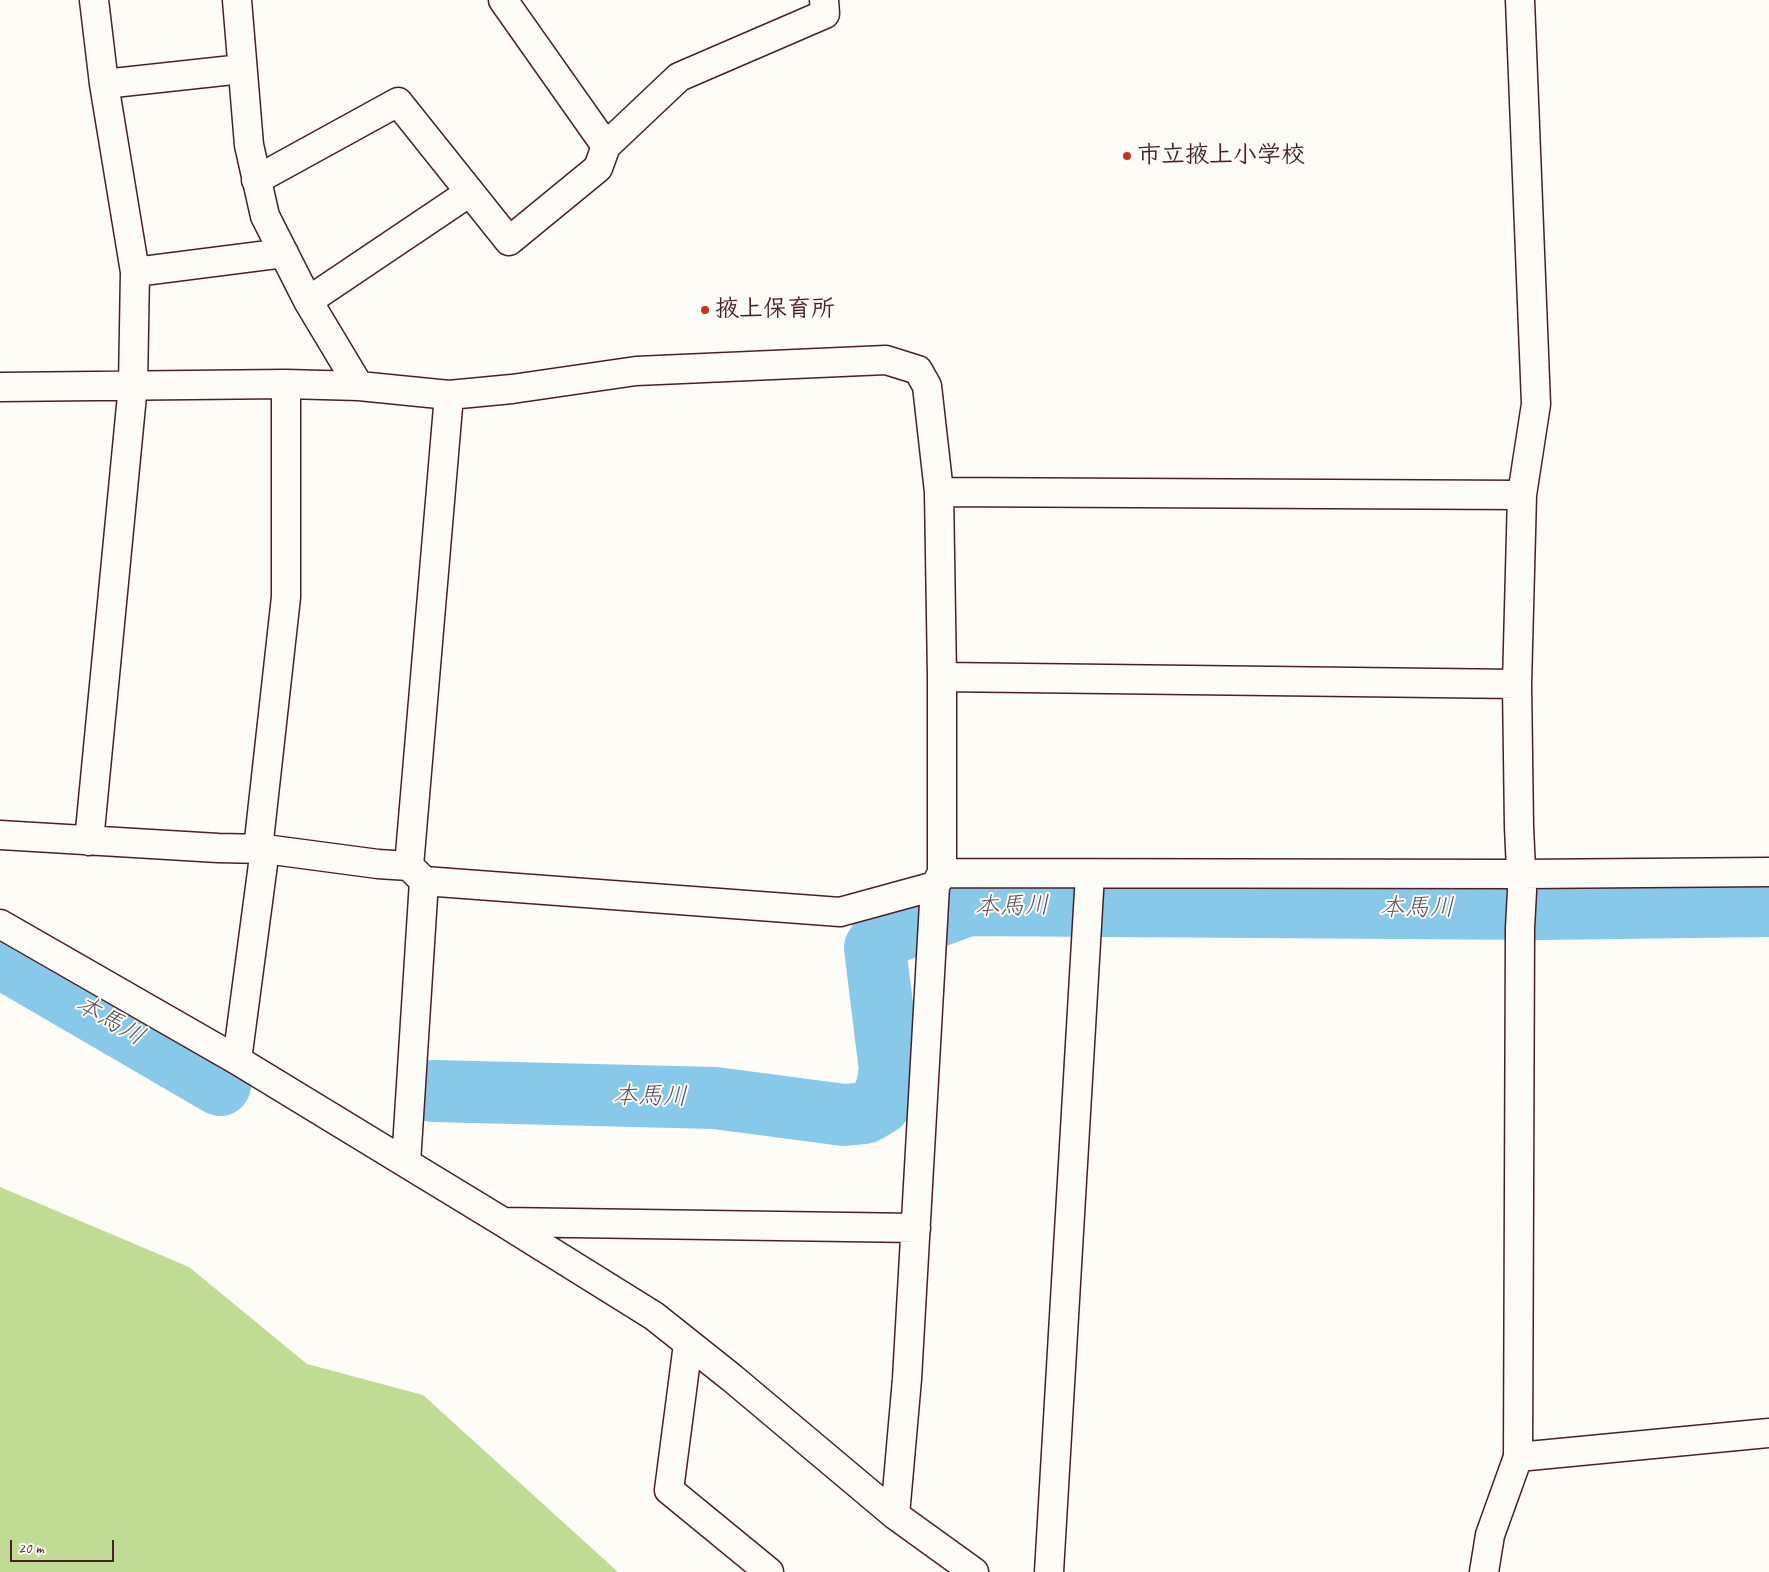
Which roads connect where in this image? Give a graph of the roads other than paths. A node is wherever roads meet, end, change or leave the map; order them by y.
1 (94, 0) edge
2 (237, 0) edge
3 (503, 0) edge
4 (824, 0) edge
5 (1520, 0) edge
6 (242, 69) junction
7 (104, 84) junction
8 (606, 146) junction
9 (256, 180) junction
10 (470, 192) junction
11 (284, 253) junction
12 (135, 272) junction
13 (308, 301) junction
14 (286, 384) junction
15 (133, 385) junction
16 (359, 386) junction
17 (0, 387) edge
18 (449, 395) junction
19 (939, 492) junction
20 (1522, 495) junction
21 (942, 677) junction
22 (1517, 684) junction
23 (0, 835) edge
24 (90, 841) junction
25 (261, 849) junction
26 (1769, 872) edge
27 (417, 874) junction
28 (1522, 883) junction
29 (1090, 884) junction
30 (937, 888) junction
31 (0, 924) edge
32 (237, 1060) junction
33 (406, 1163) junction
34 (504, 1222) junction
35 (916, 1228) junction
36 (688, 1344) junction
37 (1769, 1434) edge
38 (1518, 1457) junction
39 (895, 1515) junction
40 (769, 1572) edge
41 (974, 1572) edge
42 (1049, 1572) edge
43 (1484, 1572) edge

1 - 7 street
2 - 6 street
3 - 8 street
4 - 8 street
5 - 20 street
6 - 7 street
6 - 9 street
7 - 12 street
8 - 10 street
9 - 10 street
9 - 11 street
10 - 13 street
11 - 12 street
11 - 13 street
12 - 15 street
13 - 16 street
14 - 15 street
14 - 16 street
14 - 25 street
15 - 17 street
15 - 24 street
16 - 18 street
18 - 19 street
18 - 27 street
19 - 20 street
19 - 21 street
20 - 22 street
21 - 22 street
21 - 30 street
22 - 28 street
23 - 24 street
24 - 25 street
25 - 27 street
25 - 32 street
26 - 28 street
27 - 30 street
27 - 33 street
28 - 29 street
28 - 38 street
29 - 30 street
29 - 42 street
30 - 35 street
31 - 32 street
32 - 33 street
33 - 34 street
34 - 35 street
34 - 36 street
35 - 39 street
36 - 39 street
36 - 40 street
37 - 38 street
38 - 43 street
39 - 41 street

